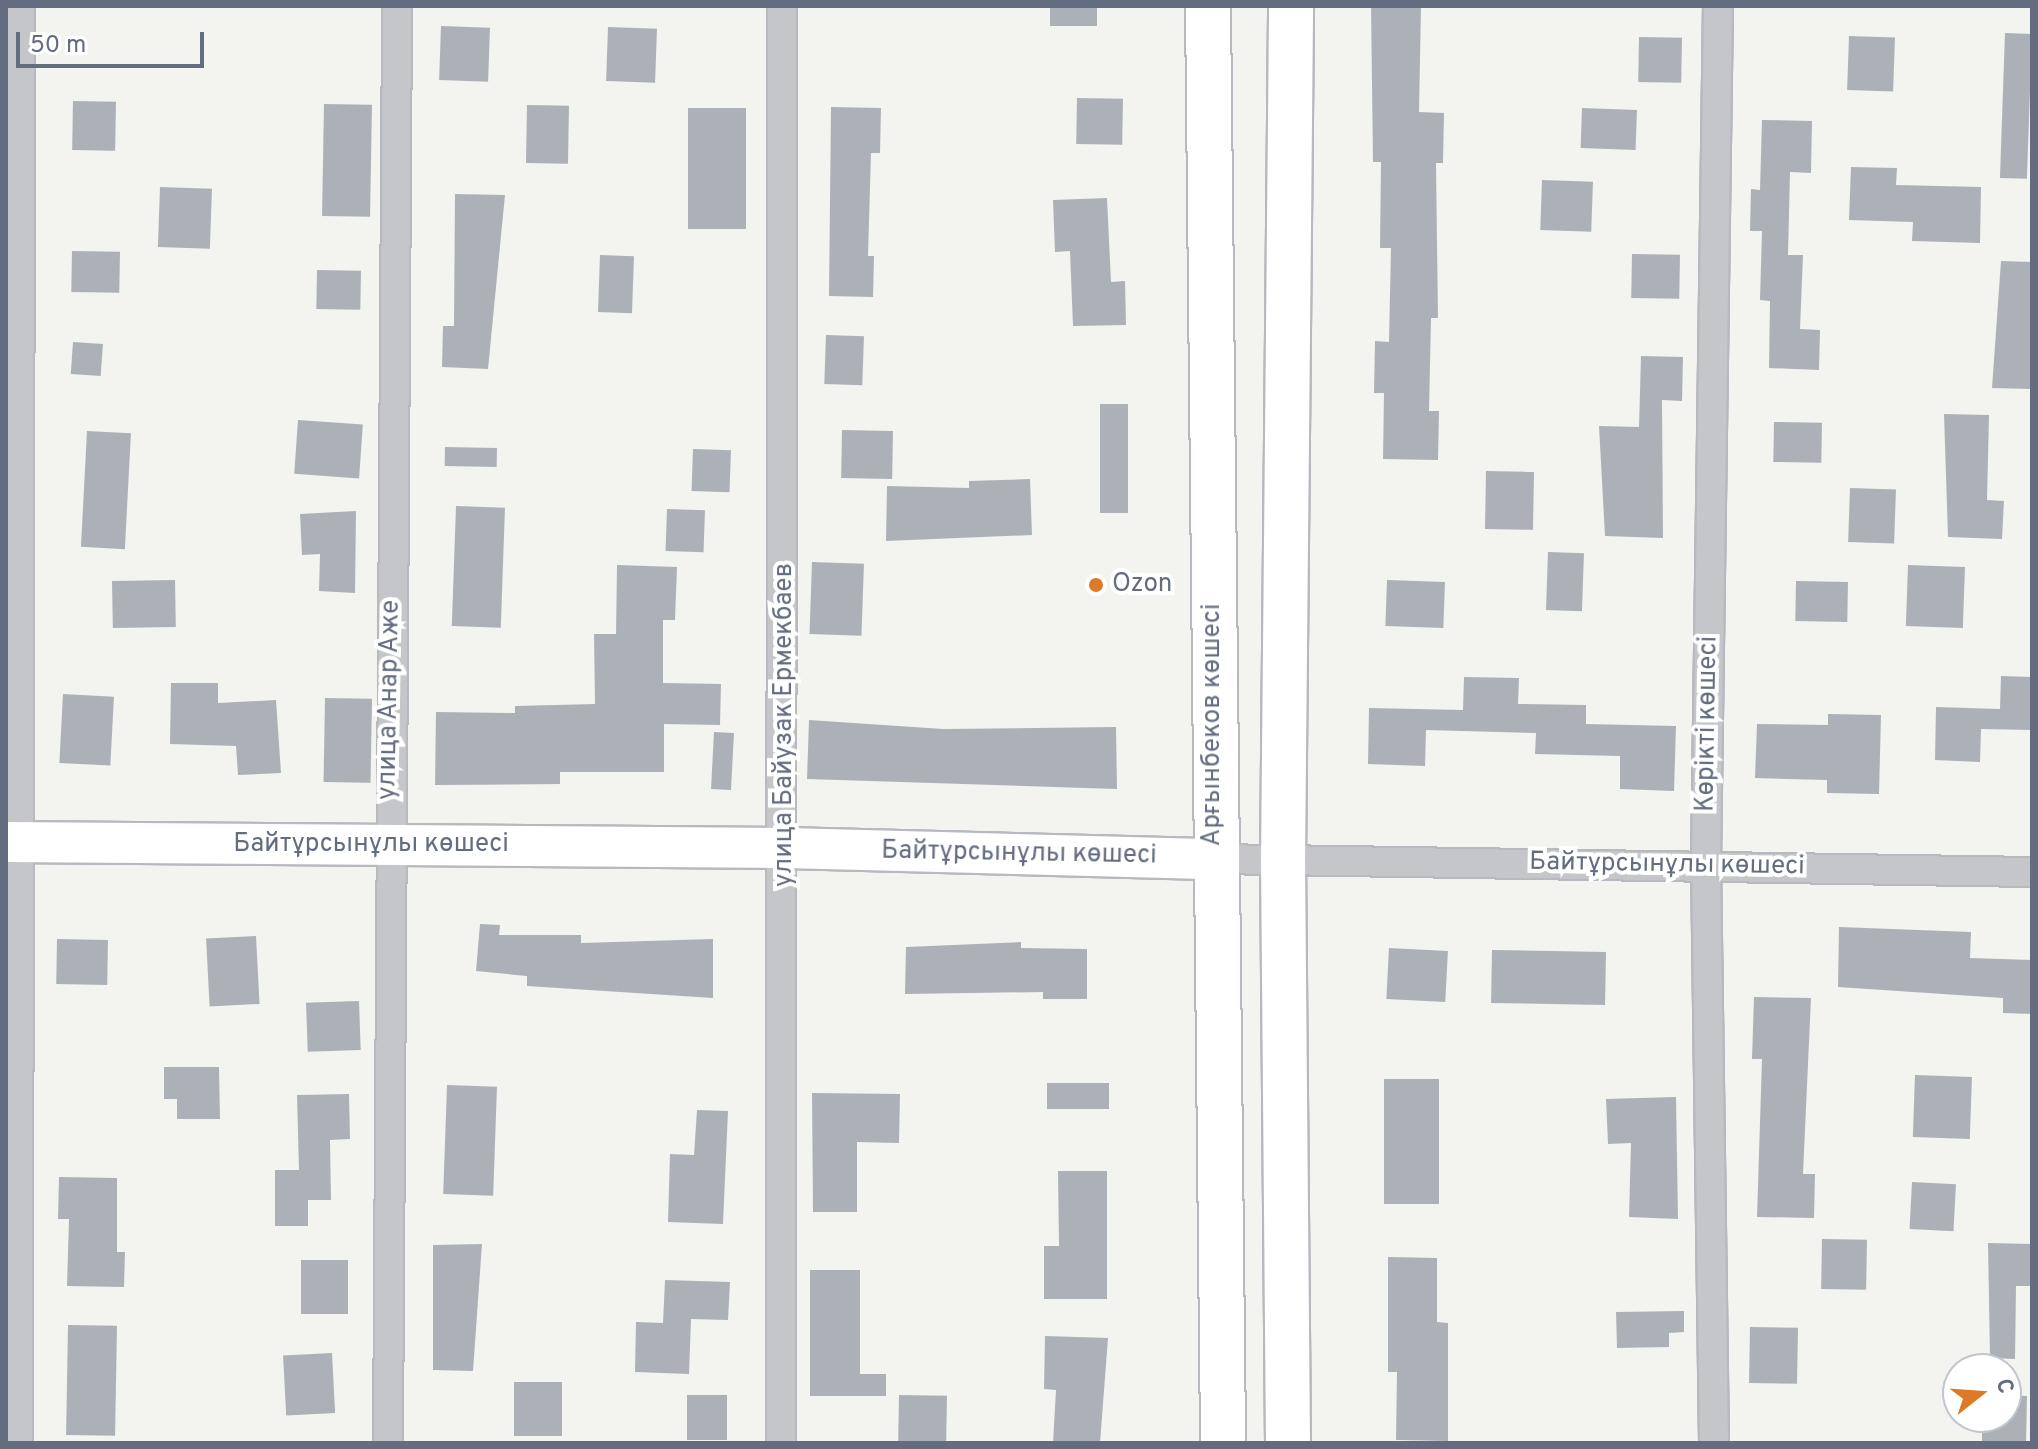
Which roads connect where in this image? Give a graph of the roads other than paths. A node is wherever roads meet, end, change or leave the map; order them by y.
1 (20, 6) edge
2 (397, 6) edge
3 (782, 6) edge
4 (1208, 6) edge
5 (1291, 6) edge
6 (1718, 6) edge
7 (13, 842) edge
8 (388, 845) junction
9 (786, 848) junction
10 (1214, 859) junction
11 (1283, 862) junction
12 (1706, 863) junction
13 (2032, 872) edge
14 (18, 1443) edge
15 (388, 1443) edge
16 (781, 1443) edge
17 (1223, 1443) edge
18 (1288, 1443) edge
19 (1714, 1443) edge

1 - 7 street
2 - 8 street, улица Анар Аже
3 - 9 street, улица Байузак Ермекбаев
4 - 10 main road, Арғынбеков көшесі
5 - 11 main road
6 - 12 street, Көрікті көшесі
7 - 8 main road, Байтұрсынұлы көшесі
7 - 14 street
8 - 9 main road, Байтұрсынұлы көшесі
8 - 15 street, улица Анар Аже
9 - 10 main road, Байтұрсынұлы көшесі
9 - 16 street, улица Байузак Ермекбаев
10 - 11 street, Байтұрсынұлы көшесі
10 - 17 main road, Арғынбеков көшесі
11 - 12 street, Байтұрсынұлы көшесі
11 - 18 main road
12 - 13 street, Байтұрсынұлы көшесі
12 - 19 street, Көрікті көшесі

